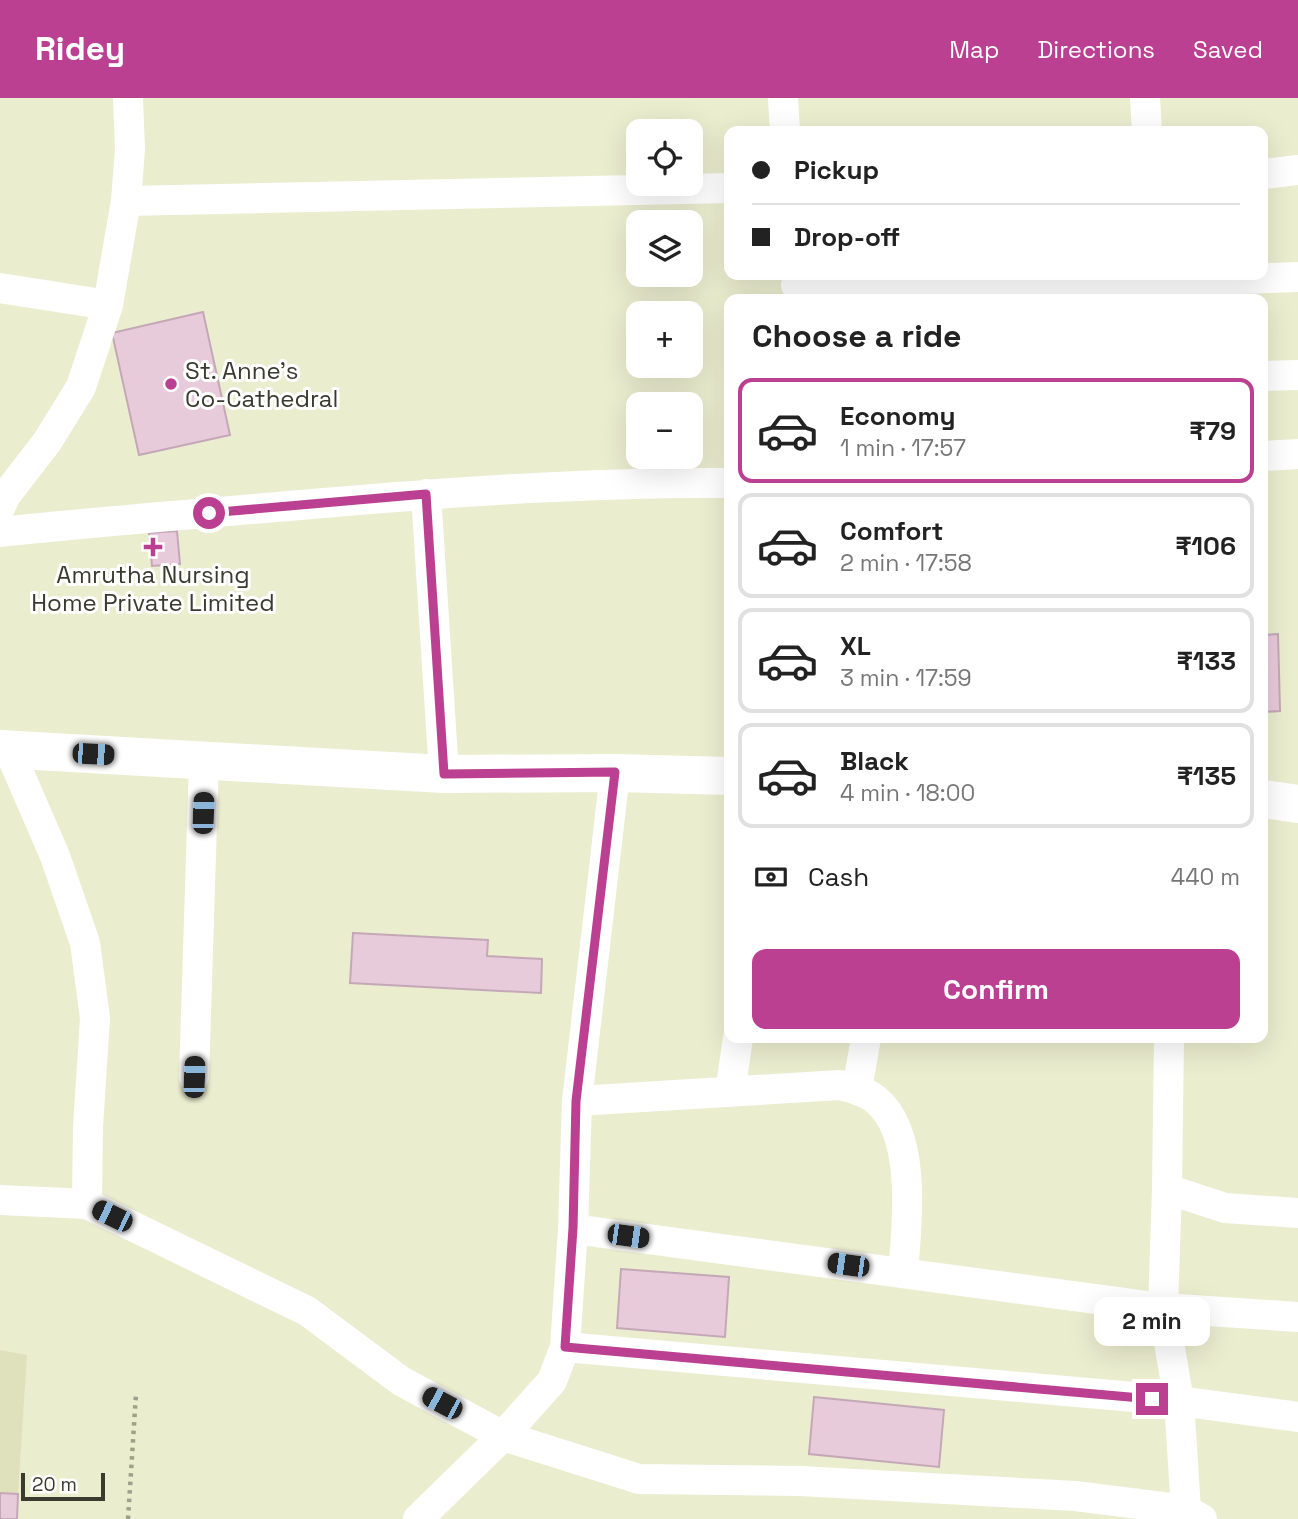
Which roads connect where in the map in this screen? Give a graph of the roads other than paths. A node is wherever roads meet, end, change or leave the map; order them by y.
1 (128, 98) edge
2 (783, 98) edge
3 (1145, 98) edge
4 (785, 126) edge
5 (1147, 126) edge
6 (1298, 170) edge
7 (1268, 174) edge
8 (724, 188) edge
9 (126, 201) junction
10 (1298, 277) edge
11 (1268, 279) edge
12 (1244, 280) edge
13 (1153, 285) edge
14 (796, 286) edge
15 (0, 288) edge
16 (108, 305) junction
17 (1298, 374) edge
18 (1268, 376) edge
19 (1298, 454) edge
20 (1268, 456) edge
21 (724, 483) edge
22 (426, 494) junction
23 (0, 508) edge
24 (0, 531) edge
25 (5, 749) edge
26 (204, 761) junction
27 (615, 772) junction
28 (444, 774) junction
29 (724, 776) edge
30 (1268, 800) edge
31 (1298, 804) edge
32 (737, 1043) edge
33 (865, 1043) edge
34 (1169, 1043) edge
35 (194, 1077) dead end
36 (857, 1089) junction
37 (730, 1092) junction
38 (576, 1101) junction
39 (1167, 1189) junction
40 (0, 1200) edge
41 (87, 1204) junction
42 (1298, 1213) edge
43 (573, 1228) junction
44 (903, 1273) junction
45 (1163, 1308) junction
46 (1298, 1317) edge
47 (565, 1347) junction
48 (1179, 1401) junction
49 (1298, 1417) edge
50 (503, 1436) junction
51 (1194, 1515) edge
52 (418, 1519) edge

1 - 9 street
2 - 4 street
3 - 5 street
6 - 7 street
8 - 9 street
9 - 16 street
10 - 11 street
12 - 13 street
13 - 14 street
15 - 16 street
16 - 23 street
17 - 18 street
19 - 20 street
21 - 22 street
22 - 24 street
22 - 28 street
25 - 26 main road
25 - 41 street
26 - 28 main road
26 - 35 street
27 - 28 main road
27 - 29 main road
27 - 38 street
30 - 31 main road
32 - 37 street
33 - 36 street
34 - 39 street
36 - 37 street
36 - 44 street
37 - 38 street
38 - 43 street
39 - 42 street
39 - 45 street
40 - 41 street
41 - 50 street
43 - 44 street
43 - 47 street
44 - 45 street
45 - 46 street
45 - 48 street
47 - 48 street
47 - 50 street
48 - 49 street
48 - 51 street
50 - 51 street
50 - 52 street

